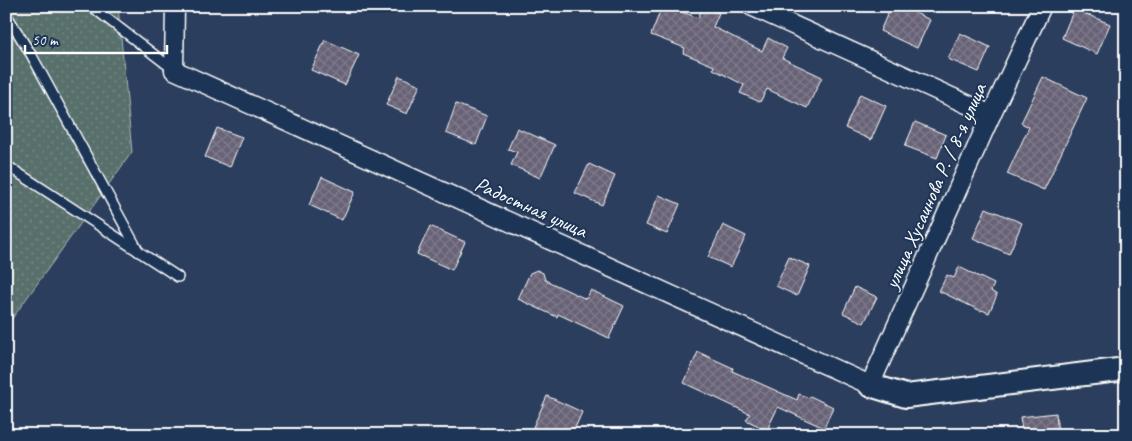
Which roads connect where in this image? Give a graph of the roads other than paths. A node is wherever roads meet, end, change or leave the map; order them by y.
1 (91, 6) edge
2 (175, 6) edge
3 (751, 6) edge
4 (1042, 6) edge
5 (6, 14) edge
6 (174, 70) junction
7 (991, 115) junction
8 (6, 165) edge
9 (140, 252) junction
10 (178, 277) dead end
11 (1126, 369) edge
12 (870, 385) junction

1 - 6 lane
2 - 6 street
3 - 7 street
4 - 7 street, улица Хусаинова Р. / 8-я улица
5 - 9 lane
6 - 12 street, Радостная улица
7 - 12 street, улица Хусаинова Р. / 8-я улица
8 - 9 lane
9 - 10 lane
11 - 12 street

